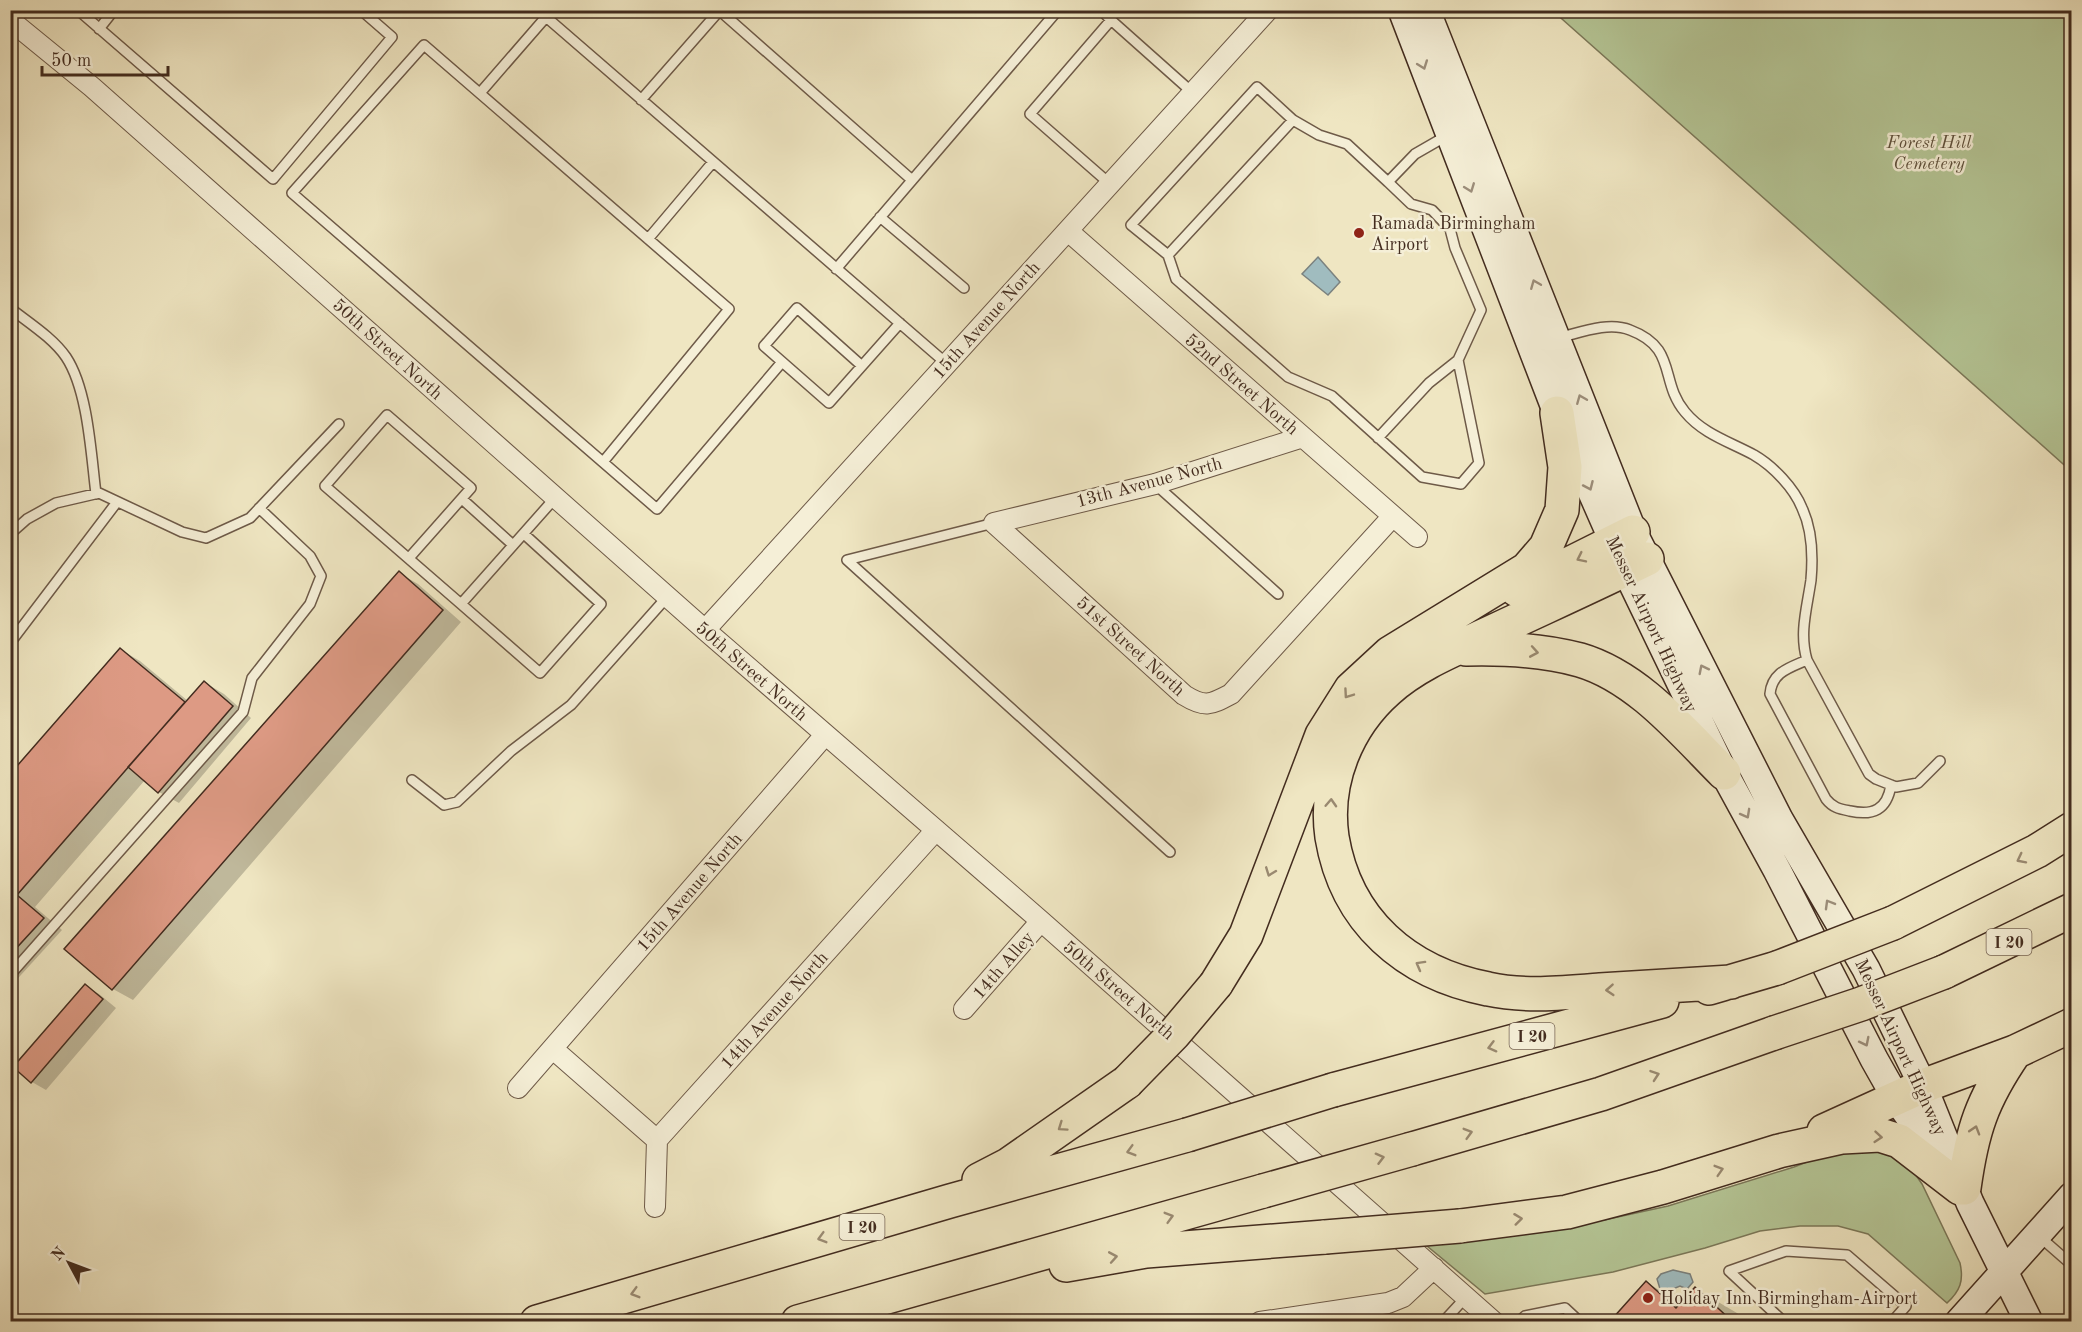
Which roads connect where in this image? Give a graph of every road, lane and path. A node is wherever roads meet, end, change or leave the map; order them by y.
1 (78, 10) edge
2 (114, 10) edge
3 (361, 10) edge
4 (538, 10) edge
5 (1058, 10) edge
6 (1101, 10) edge
7 (1268, 10) edge
8 (1402, 10) edge
9 (1426, 10) edge
10 (719, 11) edge
11 (546, 17) junction
12 (10, 20) edge
13 (1111, 20) junction
14 (99, 29) junction
15 (480, 93) junction
16 (1193, 93) junction
17 (641, 100) junction
18 (1293, 120) junction
19 (1460, 128) junction
20 (713, 162) junction
21 (912, 180) junction
22 (1388, 182) junction
23 (1110, 184) junction
24 (880, 217) junction
25 (1068, 231) junction
26 (648, 239) junction
27 (1168, 255) junction
28 (836, 268) junction
29 (964, 288) dead end
30 (10, 308) edge
31 (900, 323) junction
32 (1544, 343) junction
33 (1458, 360) junction
34 (782, 362) junction
35 (947, 364) junction
36 (862, 366) junction
37 (1557, 413) junction
38 (339, 424) dead end
39 (1303, 437) junction
40 (1378, 438) junction
41 (603, 462) junction
42 (1155, 484) junction
43 (96, 494) junction
44 (555, 498) junction
45 (462, 499) junction
46 (117, 502) junction
47 (259, 508) junction
48 (1393, 516) junction
49 (994, 523) junction
50 (10, 534) edge
51 (524, 534) junction
52 (1417, 537) dead end
53 (513, 545) junction
54 (1630, 551) junction
55 (409, 558) junction
56 (1278, 594) dead end
57 (667, 597) junction
58 (461, 604) junction
59 (705, 630) junction
60 (10, 643) edge
61 (1455, 649) junction
62 (1390, 653) junction
63 (1807, 660) junction
64 (825, 735) junction
65 (1940, 761) dead end
66 (1724, 773) junction
67 (412, 780) dead end
68 (1891, 785) junction
69 (2072, 829) edge
70 (936, 830) junction
71 (1170, 852) dead end
72 (2072, 910) edge
73 (1041, 921) junction
74 (10, 975) edge
75 (1731, 982) junction
76 (964, 1009) dead end
77 (2072, 1025) edge
78 (553, 1049) junction
79 (2015, 1052) junction
80 (518, 1088) dead end
81 (1909, 1092) junction
82 (657, 1140) junction
83 (1779, 1151) junction
84 (1965, 1193) junction
85 (2072, 1196) edge
86 (655, 1207) dead end
87 (909, 1213) junction
88 (2037, 1234) junction
89 (2072, 1265) edge
90 (1434, 1268) junction
91 (2005, 1270) junction
92 (890, 1295) junction
93 (1466, 1296) junction
94 (537, 1322) edge
95 (798, 1322) edge
96 (1260, 1322) edge
97 (1443, 1322) edge
98 (1494, 1322) edge
99 (1518, 1322) edge
100 (1580, 1322) edge
101 (1784, 1322) edge
102 (1892, 1322) edge
103 (1959, 1322) edge
104 (2029, 1322) edge

1 - 14 lane
2 - 14 lane
3 - 14 lane
4 - 11 lane
5 - 21 lane
6 - 13 lane
7 - 16 street, 15th Avenue North
8 -> 19 main road, Messer Airport Highway
9 - 19 main road, Messer Airport Highway
10 - 17 lane
10 - 21 lane
11 - 15 lane
11 - 17 lane
12 - 44 street, 50th Street North
13 - 16 lane
13 - 23 lane
15 - 26 lane
15 - 41 lane
16 - 23 street, 15th Avenue North
17 - 20 lane
18 - 22 lane
18 - 27 lane
18 - 27 lane
19 - 22 lane
19 - 32 main road, Messer Airport Highway
20 - 26 lane
20 - 28 lane
21 - 24 lane
22 - 33 lane
23 - 25 street, 15th Avenue North
24 - 28 lane
24 - 29 lane
25 - 35 street, 15th Avenue North
25 - 39 street, 52nd Street North
26 - 41 lane
27 - 40 lane
28 - 31 lane
30 - 43 lane
31 - 35 lane
31 - 36 lane
32 - 37 main road, Messer Airport Highway
54 -> 32 main road, Messer Airport Highway
32 - 63 lane
33 - 40 lane
33 - 40 lane
34 - 36 lane
34 - 36 lane
34 - 41 lane
35 - 59 street, 15th Avenue North
37 -> 54 main road, Messer Airport Highway
37 - 62 highway
38 - 47 lane
39 - 42 street, 13th Avenue North
39 - 48 street, 52nd Street North
42 - 49 street, 13th Avenue North
42 - 56 lane
43 - 46 lane
43 - 50 lane
44 - 51 lane
44 - 57 street, 50th Street North
45 - 53 lane
45 - 55 lane
45 - 55 lane
46 - 47 lane
46 - 60 lane
47 - 74 lane
48 - 49 street, 51st Street North
48 - 52 street, 52nd Street North
49 - 71 lane
51 - 53 lane
51 - 58 lane
53 - 58 lane
54 - 61 highway
54 -> 62 highway
54 - 66 main road, Messer Airport Highway
81 -> 54 main road, Messer Airport Highway
55 - 58 lane
57 - 59 street, 50th Street North
57 - 67 lane
59 - 64 street, 50th Street North
61 -> 66 highway
75 -> 61 highway
62 -> 87 highway, bridge
63 - 68 lane
63 - 68 lane
64 - 70 street, 50th Street North
64 - 78 street, 15th Avenue North
65 - 68 lane
66 -> 81 main road, Messer Airport Highway
69 -> 75 highway, I 20, bridge
70 - 73 street, 50th Street North
70 - 82 street, 14th Avenue North
92 -> 72 highway, I 20, bridge
73 - 76 street, 14th Alley
73 - 90 street, 50th Street North
75 -> 87 highway, I 20, bridge
77 - 79 highway
78 - 80 street, 15th Avenue North
78 - 82 street
79 - 81 highway
84 -> 79 highway
81 - 83 highway
81 - 84 main road, Messer Airport Highway
82 - 86 street
83 -> 84 highway
92 -> 83 highway, bridge
84 - 91 main road, Messer Airport Highway
85 - 88 main road
87 -> 94 highway, I 20
88 - 89 lane
88 - 91 main road
90 - 93 street, 50th Street North
90 - 96 street
91 - 103 main road
91 - 104 main road, Messer Airport Highway
92 - 95 highway, I 20
93 - 97 lane
93 - 98 street, 50th Street North
99 - 100 lane
101 - 102 lane

